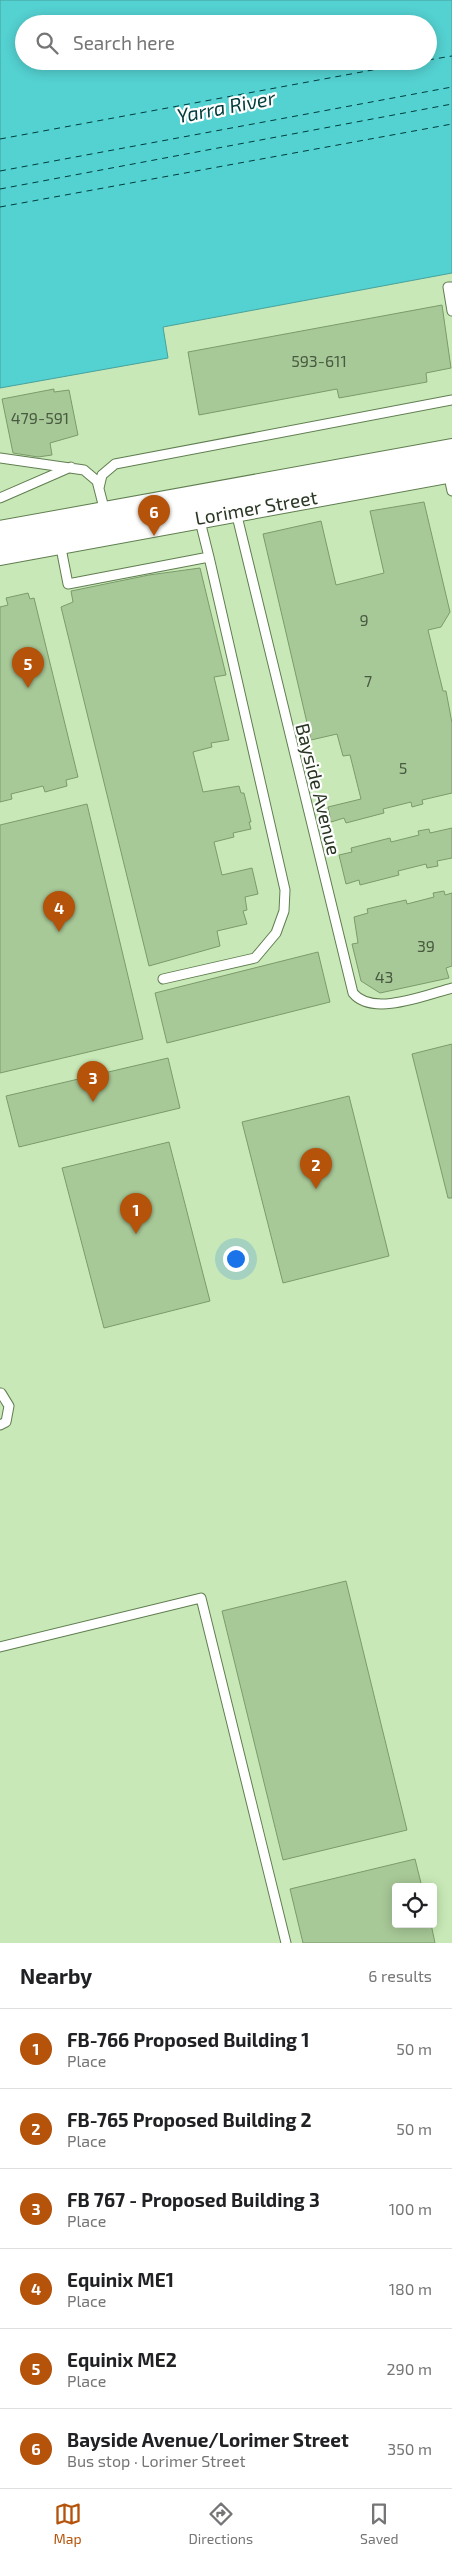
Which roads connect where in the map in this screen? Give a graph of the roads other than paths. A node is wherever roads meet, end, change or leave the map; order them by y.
1 (452, 287) edge
2 (452, 311) edge
3 (452, 400) edge
4 (0, 458) edge
5 (449, 465) edge
6 (71, 467) junction
7 (100, 488) junction
8 (0, 498) edge
9 (234, 500) junction
10 (197, 507) junction
11 (107, 523) junction
12 (0, 532) edge
13 (60, 543) junction
14 (0, 554) edge
15 (209, 557) junction
16 (163, 979) dead end
17 (452, 988) edge
18 (1, 1393) dead end
19 (0, 1425) edge
20 (0, 1647) edge
21 (286, 1943) edge

1 - 2 lane
3 - 7 lane
4 - 6 lane
5 - 9 main road, Lorimer Street
6 - 7 lane
6 - 8 lane
7 - 11 lane
9 - 10 main road, Lorimer Street
9 - 17 lane, Bayside Avenue
10 - 11 main road, Lorimer Street
10 - 15 lane
11 - 12 main road, Lorimer Street
11 - 13 main road, Lorimer Street
13 - 14 main road, Lorimer Street
13 - 15 lane
15 - 16 lane
18 - 19 lane
20 - 21 lane

